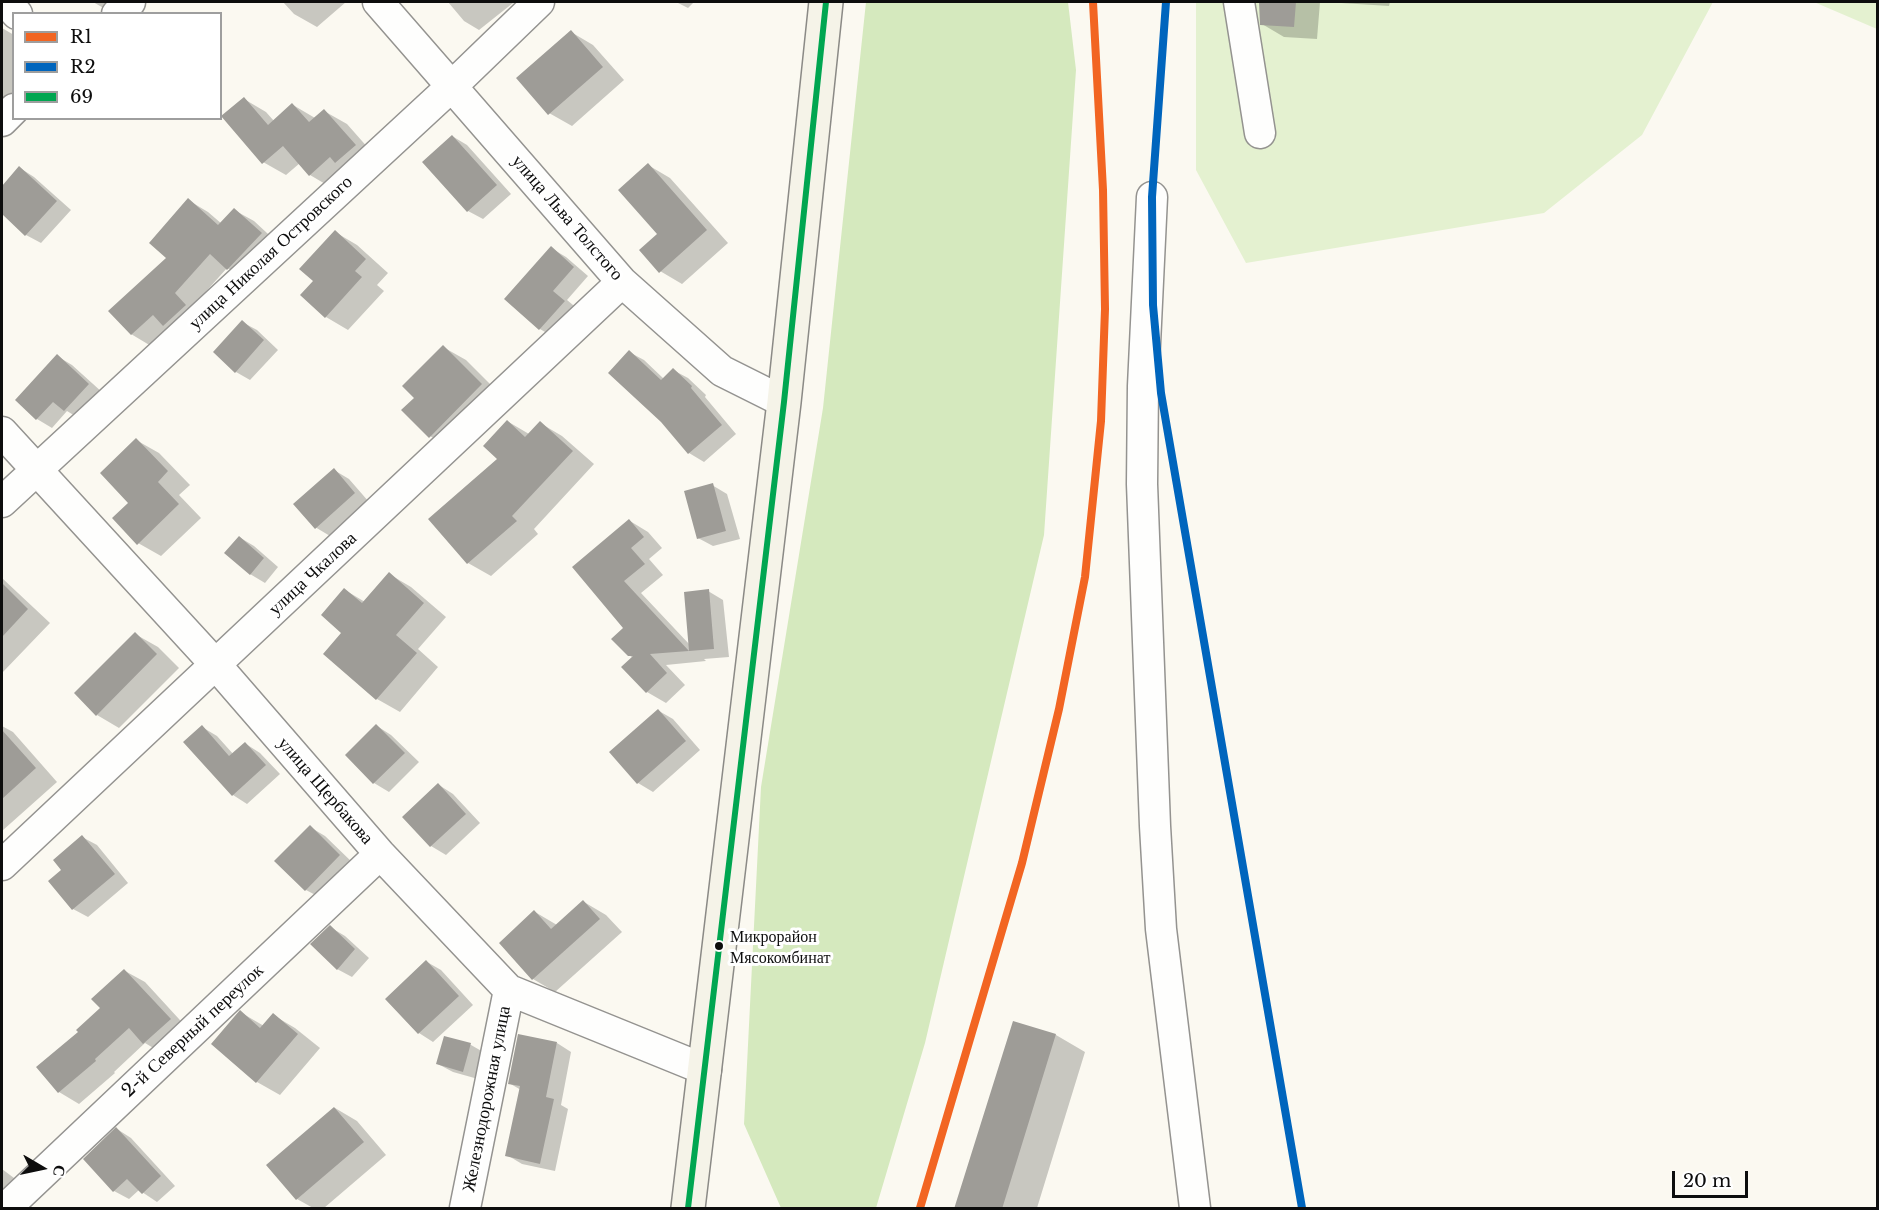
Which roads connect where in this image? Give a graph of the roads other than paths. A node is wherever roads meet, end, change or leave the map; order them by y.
1 (378, 2) edge
2 (538, 2) edge
3 (826, 2) edge
4 (1239, 2) edge
5 (452, 86) junction
6 (1260, 133) dead end
7 (1152, 197) dead end
8 (622, 282) junction
9 (784, 402) junction
10 (2, 432) edge
11 (37, 470) junction
12 (2, 502) edge
13 (216, 665) junction
14 (380, 854) junction
15 (2, 865) edge
16 (508, 990) junction
17 (706, 1070) junction
18 (6, 1209) edge
19 (465, 1209) edge
20 (688, 1209) edge
21 (1195, 1209) edge

1 - 5 street, улица Льва Толстого
2 - 5 street, улица Николая Островского
3 - 9 main road
4 - 6 street
5 - 8 street, улица Льва Толстого
5 - 11 street, улица Николая Островского
7 - 21 street
8 - 9 street, улица Льва Толстого
8 - 13 street, улица Чкалова
9 - 17 main road
10 - 11 street, улица Щербакова
11 - 12 street, улица Николая Островского
11 - 13 street, улица Щербакова
13 - 14 street, улица Щербакова
13 - 15 street, улица Чкалова
14 - 16 street, улица Щербакова
14 - 18 street, 2-й Северный переулок
16 - 17 street, улица Щербакова
16 - 19 street, Железнодорожная улица
17 - 20 main road

